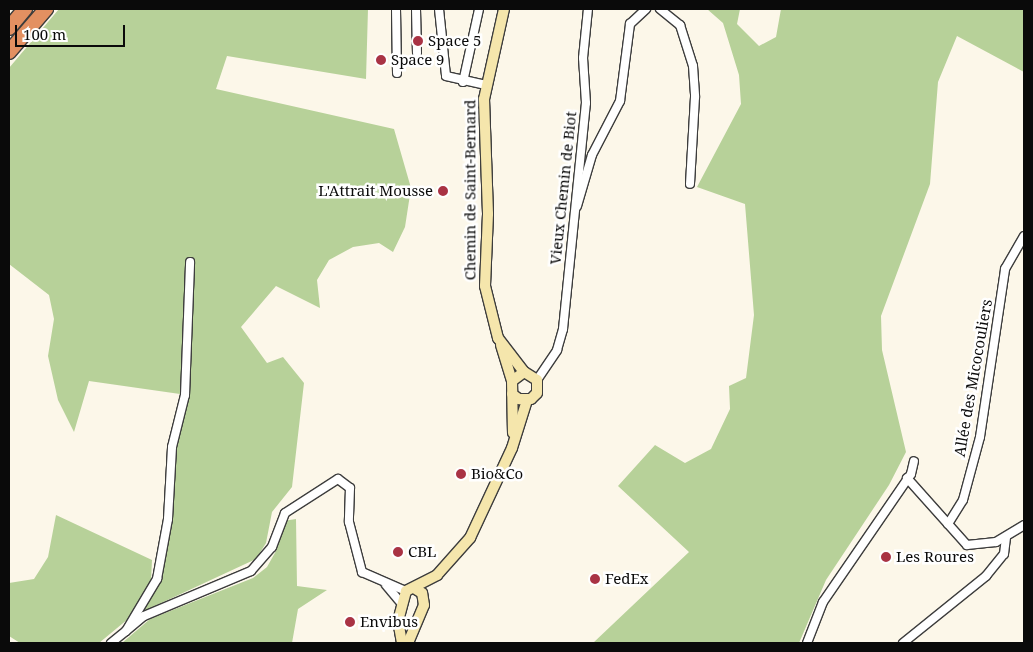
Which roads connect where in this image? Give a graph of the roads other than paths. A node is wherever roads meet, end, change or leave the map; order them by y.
1 (25, 9) edge
2 (46, 9) edge
3 (396, 9) edge
4 (416, 9) edge
5 (439, 9) edge
6 (479, 9) edge
7 (504, 9) edge
8 (588, 9) edge
9 (646, 9) edge
10 (660, 9) edge
11 (9, 28) edge
12 (9, 52) edge
13 (417, 53) dead end
14 (397, 73) dead end
15 (463, 82) junction
16 (486, 85) junction
17 (690, 184) dead end
18 (572, 227) junction
19 (1024, 236) edge
20 (190, 262) dead end
21 (500, 342) junction
22 (531, 375) junction
23 (512, 381) junction
24 (512, 394) junction
25 (527, 400) junction
26 (512, 448) junction
27 (914, 461) dead end
28 (907, 478) junction
29 (948, 524) junction
30 (1024, 525) edge
31 (1006, 537) junction
32 (437, 575) junction
33 (386, 585) junction
34 (410, 590) junction
35 (424, 600) junction
36 (402, 604) junction
37 (400, 629) junction
38 (414, 630) junction
39 (126, 631) junction
40 (111, 643) edge
41 (402, 643) edge
42 (408, 643) edge
43 (807, 643) edge
44 (903, 643) edge

1 - 11 highway
2 - 12 highway
3 - 14 street
4 - 13 street
5 - 15 street
6 - 15 street
7 - 16 main road, Chemin de Saint-Bernard
8 - 18 street, Vieux Chemin de Biot
9 - 18 street
10 - 17 street
15 - 16 street
16 - 21 main road, Chemin de Saint-Bernard
18 - 22 street, Vieux Chemin de Biot
19 - 29 street, Allée des Micocouliers
20 - 39 street
21 - 22 main road, Chemin de Saint-Bernard
21 - 23 main road, Chemin de Saint-Bernard
22 - 23 main road
22 - 25 main road
23 - 24 main road, Chemin de Saint-Bernard
24 - 25 main road
24 - 26 main road
25 - 26 main road
26 - 32 main road
27 - 28 street
28 - 29 street
28 - 43 street
29 - 31 street
30 - 31 street
31 - 44 street
32 - 34 main road
32 - 35 main road
33 - 34 street
33 - 36 street
33 - 39 street
34 - 35 main road
34 - 36 main road
35 - 38 main road
36 - 37 main road
37 - 38 main road
37 - 41 main road
38 - 42 main road
39 - 40 street

